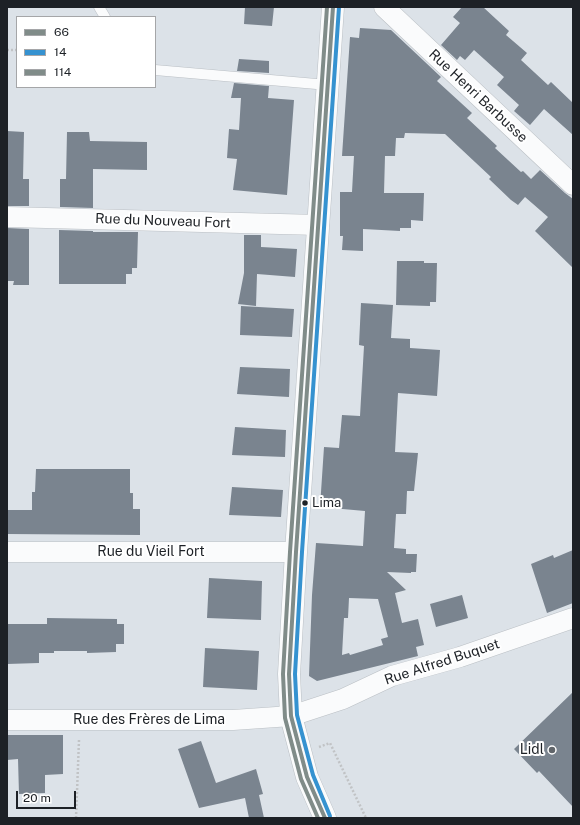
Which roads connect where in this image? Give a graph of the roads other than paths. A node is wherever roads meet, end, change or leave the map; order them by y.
1 (99, 7) edge
2 (333, 7) edge
3 (384, 7) edge
4 (104, 16) edge
5 (156, 70) edge
6 (328, 85) junction
7 (573, 185) edge
8 (7, 217) edge
9 (319, 225) junction
10 (7, 552) edge
11 (296, 552) junction
12 (573, 618) edge
13 (290, 716) junction
14 (7, 720) edge
15 (325, 818) edge

1 - 4 lane
2 - 6 main road
3 - 7 street, Rue Henri Barbusse
5 - 6 lane
6 - 9 main road
8 - 9 street, Rue du Nouveau Fort
9 - 11 main road
10 - 11 street, Rue du Vieil Fort
11 - 13 main road
12 - 13 street, Rue Alfred Buquet
13 - 14 street, Rue des Frères de Lima
13 - 15 main road

